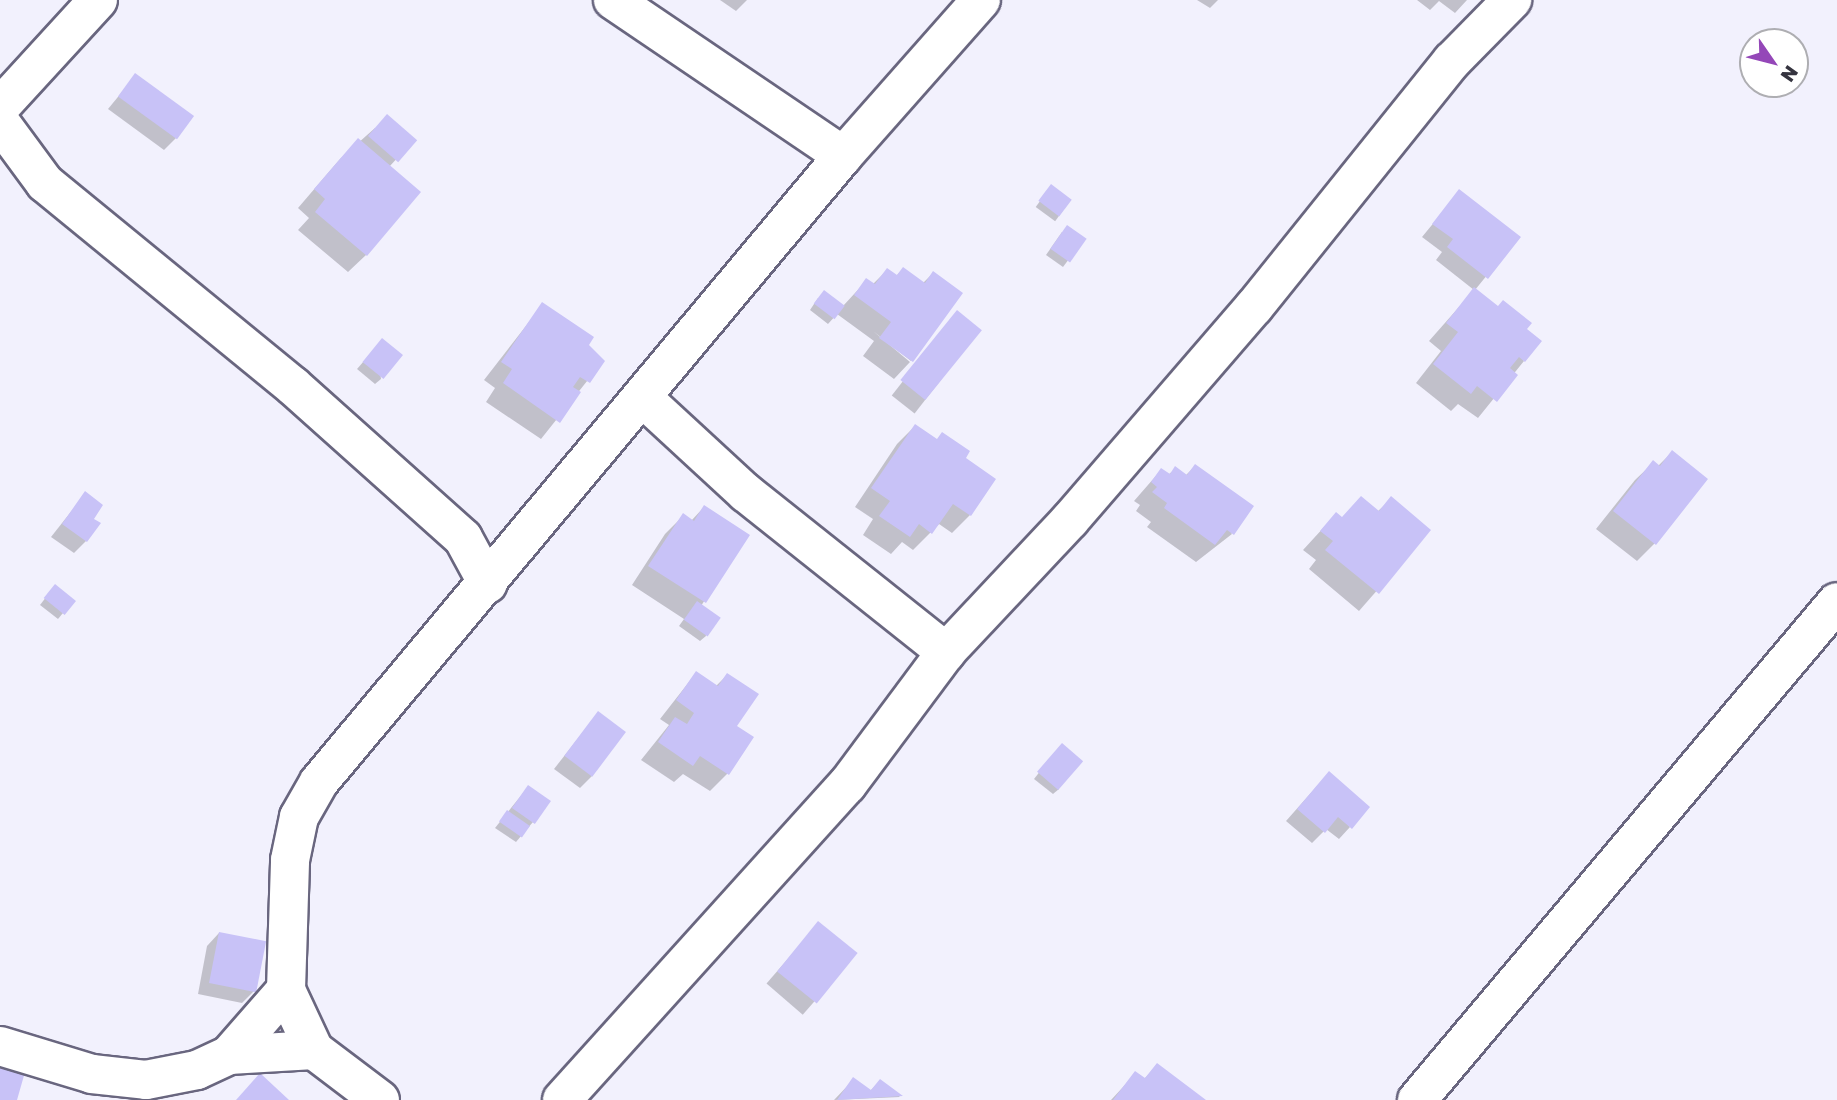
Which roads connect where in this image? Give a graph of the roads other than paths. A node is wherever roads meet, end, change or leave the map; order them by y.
1 (98, 0) edge
2 (612, 0) edge
3 (981, 0) edge
4 (1512, 0) edge
5 (0, 107) edge
6 (0, 122) edge
7 (843, 156) junction
8 (644, 399) junction
9 (463, 538) junction
10 (516, 549) junction
11 (488, 584) junction
12 (1837, 602) edge
13 (946, 652) junction
14 (286, 990) junction
15 (0, 1046) edge
16 (314, 1050) junction
17 (229, 1055) junction
18 (380, 1100) edge
19 (562, 1100) edge
20 (1417, 1100) edge

1 - 5 street
2 - 7 street
3 - 7 street
4 - 13 street
6 - 9 street
7 - 8 street
8 - 10 street
8 - 13 street
9 - 10 street
9 - 11 street
10 - 11 street
11 - 14 street
12 - 20 street
13 - 19 street
14 - 16 street
14 - 17 street
15 - 17 street
16 - 17 street
16 - 18 street

